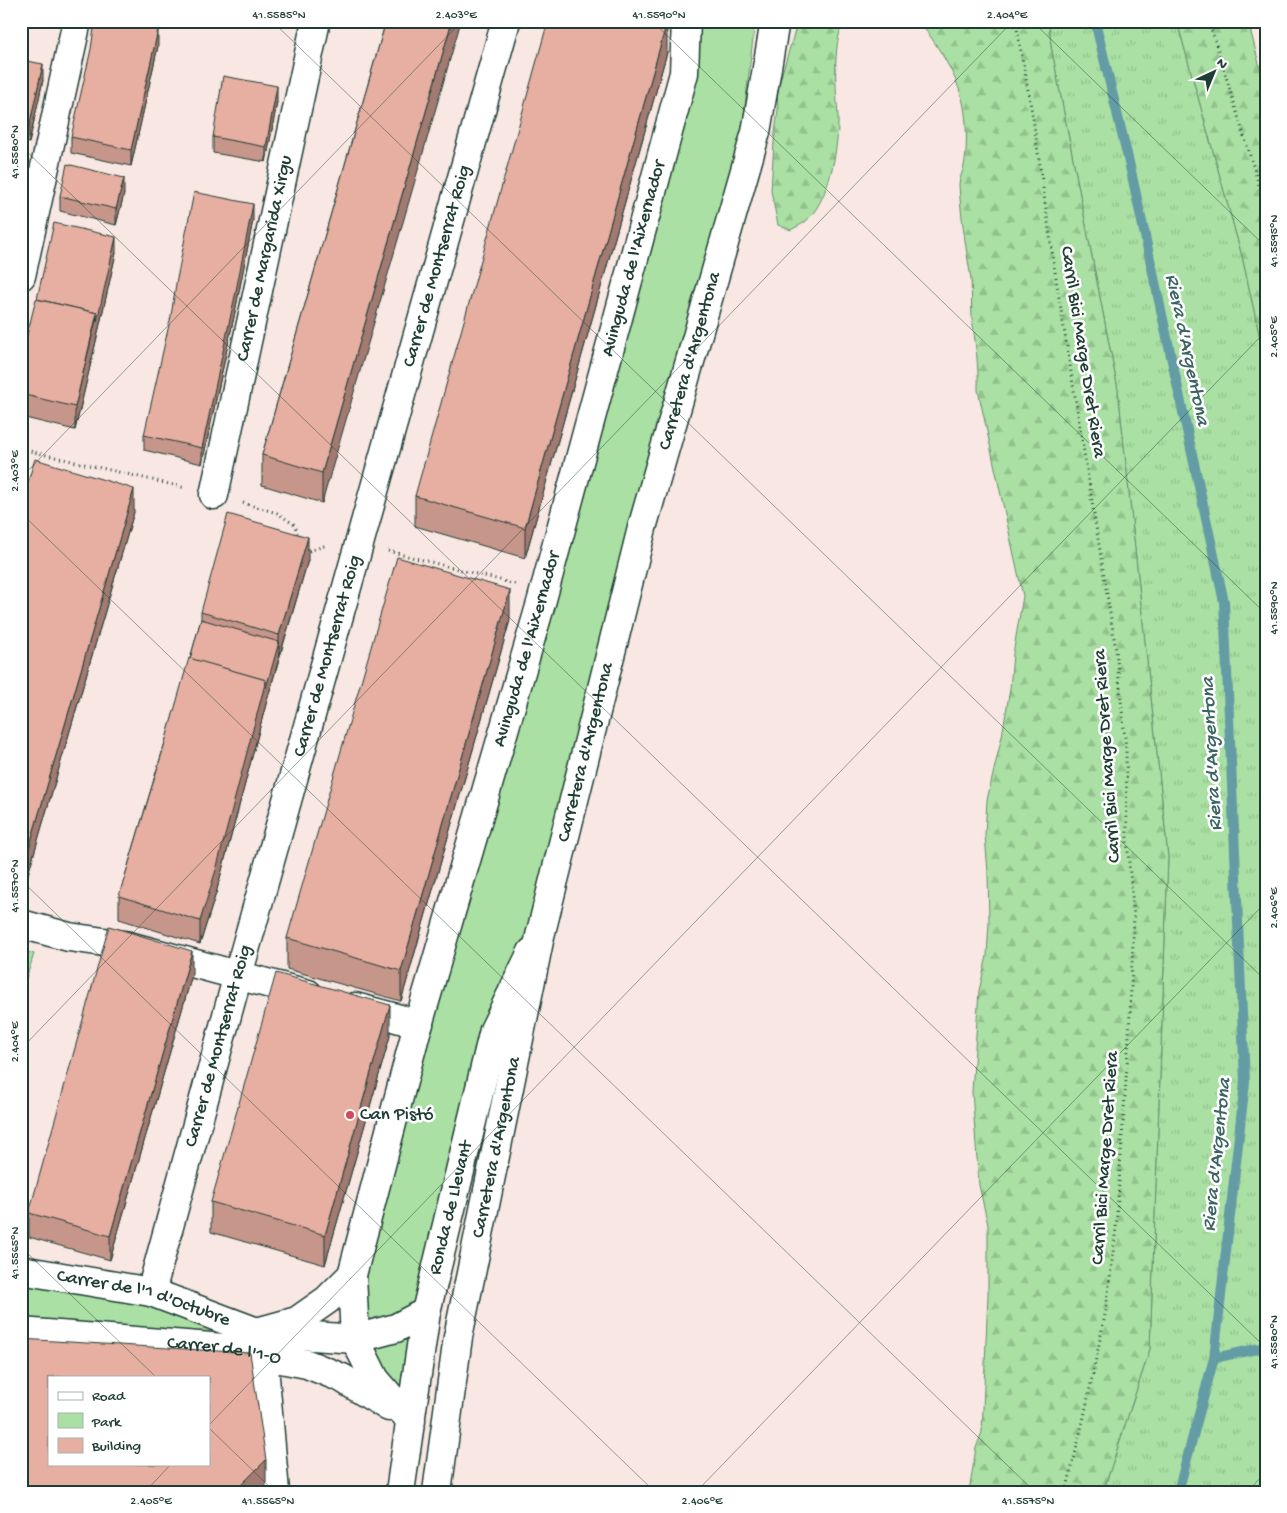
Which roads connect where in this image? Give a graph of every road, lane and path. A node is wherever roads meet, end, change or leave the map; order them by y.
1 (77, 21) edge
2 (316, 21) edge
3 (506, 21) edge
4 (686, 21) edge
5 (775, 21) edge
6 (1013, 21) edge
7 (1209, 21) edge
8 (1266, 208) edge
9 (21, 276) edge
10 (21, 449) edge
11 (214, 495) junction
12 (298, 538) edge
13 (361, 540) junction
14 (304, 545) edge
15 (544, 591) junction
16 (21, 924) edge
17 (540, 936) junction
18 (238, 975) junction
19 (418, 1024) junction
20 (21, 1270) edge
21 (352, 1275) junction
22 (151, 1292) junction
23 (426, 1312) junction
24 (21, 1332) edge
25 (355, 1339) junction
26 (260, 1344) junction
27 (411, 1421) junction
28 (276, 1492) edge
29 (400, 1492) edge
30 (437, 1492) edge
31 (1066, 1492) edge

1 - 9 street
2 - 11 street, Carrer de Margarida Xirgu
3 - 13 street, Carrer de Montserrat Roig
4 - 15 street, Avinguda de l'Aixernador
5 - 17 street, Carretera d'Argentona
6 - 31 path, Carril Bici Marge Dret Riera
7 - 8 path
10 - 11 path
11 - 12 path
13 - 14 path
13 - 15 path
13 - 18 street, Carrer de Montserrat Roig
15 - 19 street, Avinguda de l'Aixernador
16 - 18 street
17 - 23 street, Ronda de Llevant
17 - 30 street, Carretera d'Argentona
18 - 19 street
18 - 22 street, Carrer de Montserrat Roig
19 - 21 street, Avinguda de l'Aixernador
20 - 22 street, Carrer de l'1 d'Octubre
21 - 25 street
21 - 26 street
22 - 26 street, Carrer de l'1 d'Octubre
23 - 25 street, Carrer de l'1 d'Octubre
23 - 27 street, Ronda de Llevant
24 - 26 street, Carrer de l'1-O
25 - 26 street, Carrer de l'1 d'Octubre
25 - 27 street
26 - 27 street, Carrer de l'1-O
26 - 28 street
27 - 29 street, Ronda de Llevant

